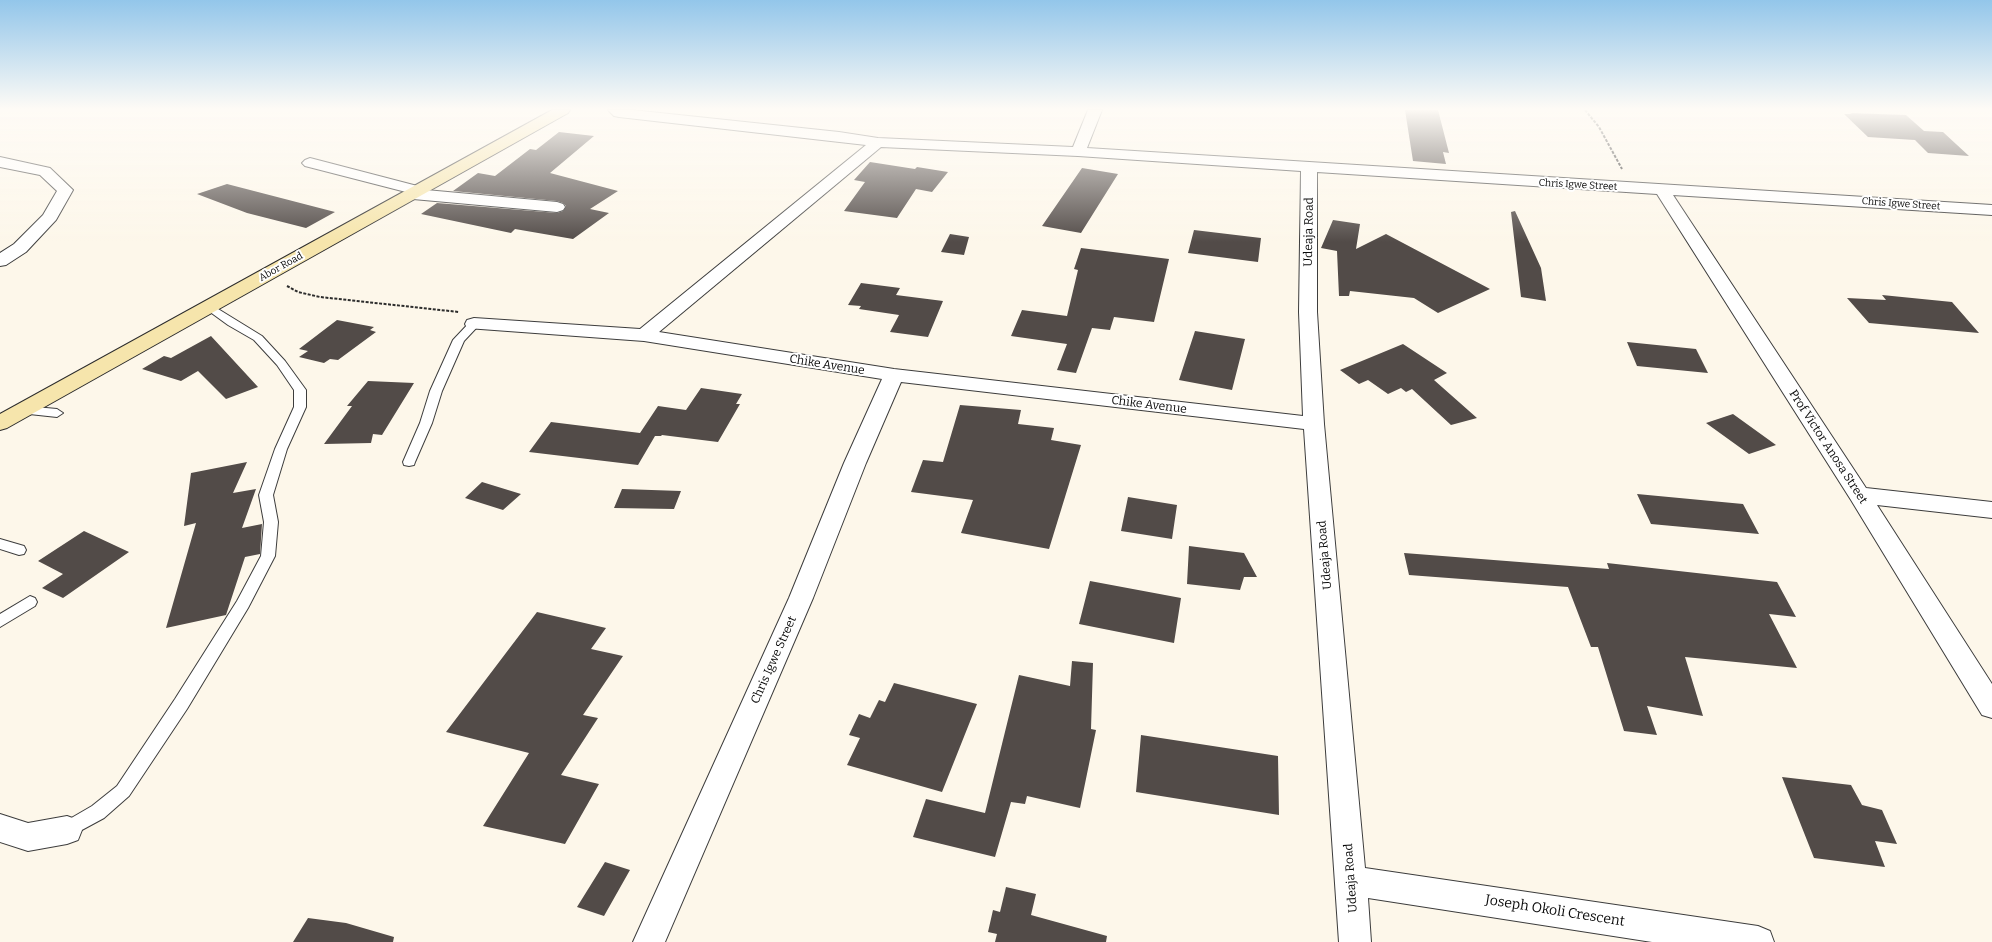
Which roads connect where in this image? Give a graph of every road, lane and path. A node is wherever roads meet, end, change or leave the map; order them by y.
1 (484, 154) edge
2 (863, 154) edge
3 (1108, 154) edge
4 (1614, 154) edge
5 (0, 162) edge
6 (310, 163) dead end
7 (1310, 167) junction
8 (1632, 188) junction
9 (1662, 189) junction
10 (416, 192) junction
11 (557, 207) dead end
12 (1992, 210) edge
13 (0, 261) edge
14 (268, 275) junction
15 (210, 307) junction
16 (474, 324) junction
17 (644, 335) junction
18 (894, 375) junction
19 (24, 410) junction
20 (56, 412) dead end
21 (0, 423) edge
22 (1314, 424) junction
23 (409, 462) dead end
24 (1859, 495) junction
25 (1992, 510) edge
26 (0, 544) edge
27 (19, 550) dead end
28 (30, 602) dead end
29 (0, 620) edge
30 (1992, 707) edge
31 (0, 828) edge
32 (67, 830) joint
33 (1351, 881) junction
34 (649, 942) edge
35 (1354, 942) edge
36 (1758, 942) edge

1 - 10 street, Abor Road
2 - 17 street
3 - 7 street, Chris Igwe Street
4 - 8 path
5 - 13 street
6 - 10 street
7 - 8 street, Chris Igwe Street
7 - 22 street, Udeaja Road
8 - 9 street, Chris Igwe Street
9 - 12 street, Chris Igwe Street
9 - 24 street, Prof Victor Anosa Street
10 - 11 street
10 - 14 street, Abor Road
14 - 15 street, Abor Road
14 - 16 path
15 - 19 street, Abor Road
15 - 32 lane
16 - 17 street, Chike Avenue
16 - 23 lane
17 - 18 street, Chike Avenue
18 - 22 street, Chike Avenue
18 - 34 street, Chris Igwe Street
19 - 20 lane
19 - 21 street, Abor Road
22 - 33 street, Udeaja Road
24 - 25 street
24 - 30 street, Prof Victor Anosa Street
26 - 27 lane
28 - 29 lane
31 - 32 street
33 - 35 street, Udeaja Road
33 - 36 street, Joseph Okoli Crescent

